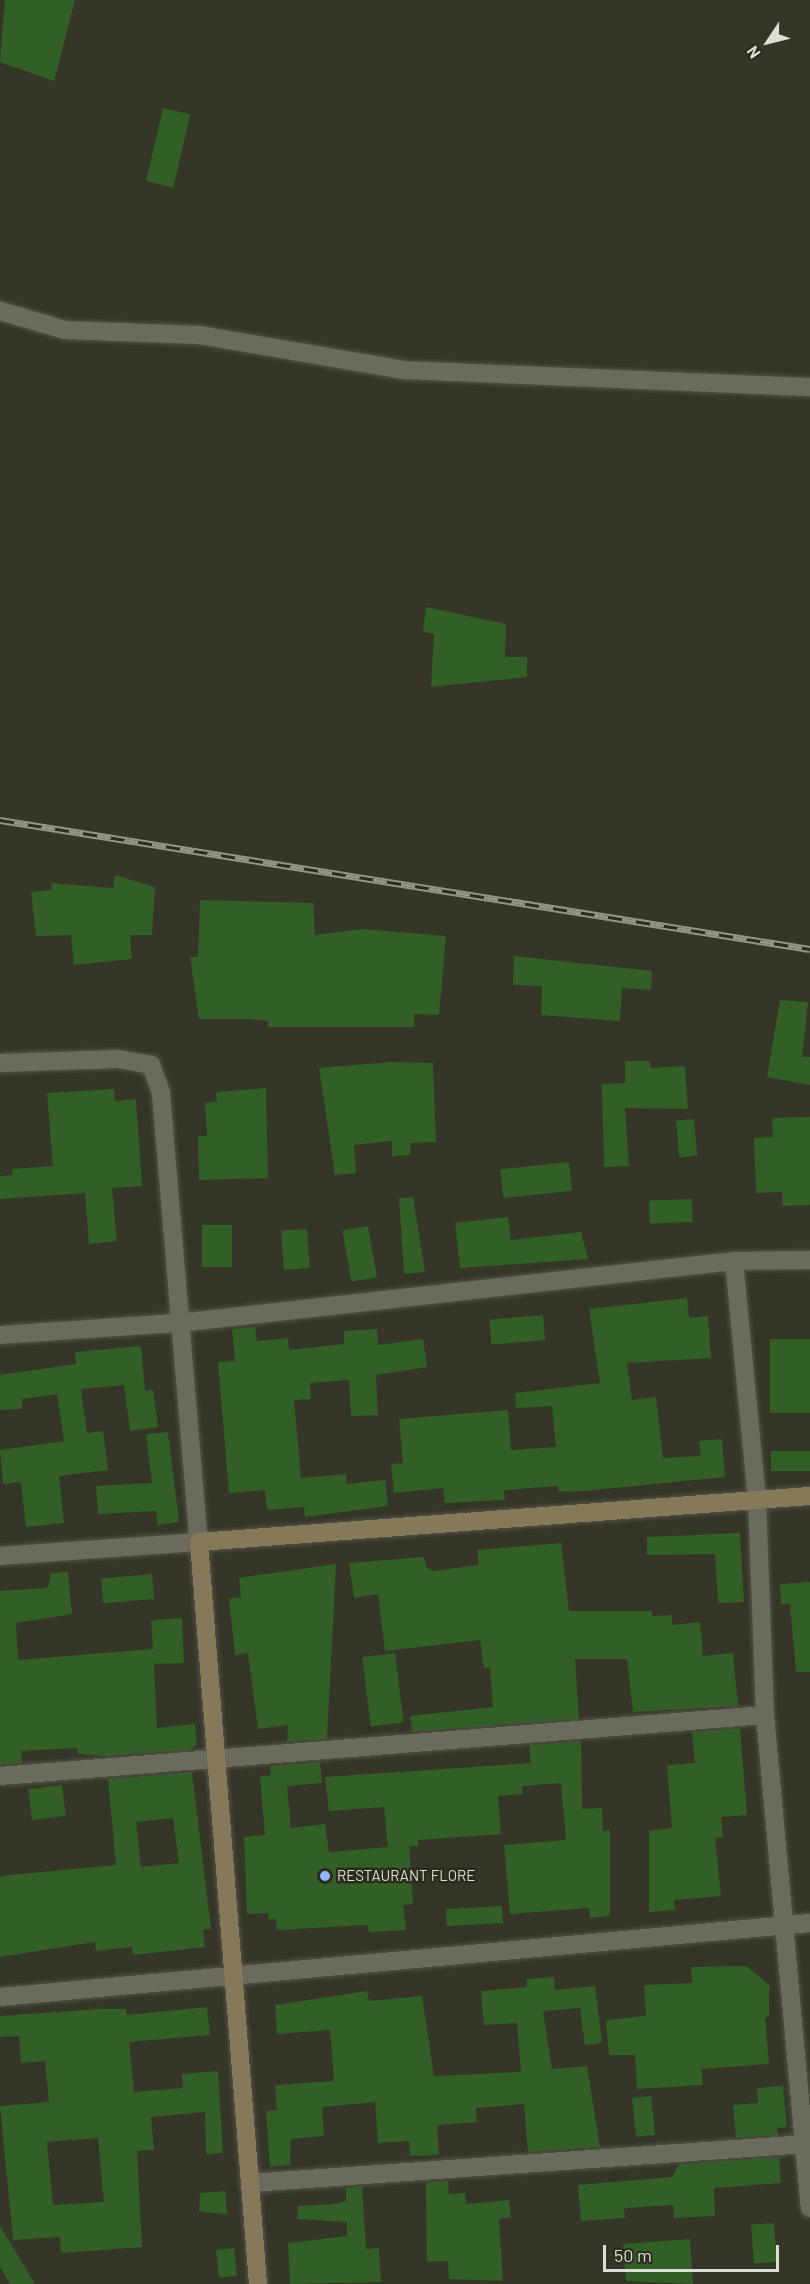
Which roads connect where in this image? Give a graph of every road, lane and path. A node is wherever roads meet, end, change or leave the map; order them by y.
1 (0, 311) edge
2 (810, 387) edge
3 (0, 1063) edge
4 (810, 1260) edge
5 (734, 1261) junction
6 (178, 1323) junction
7 (0, 1335) edge
8 (810, 1496) edge
9 (757, 1498) junction
10 (199, 1542) junction
11 (0, 1556) edge
12 (765, 1715) junction
13 (217, 1759) junction
14 (0, 1776) edge
15 (810, 1923) edge
16 (787, 1924) junction
17 (234, 1974) junction
18 (0, 1997) edge
19 (806, 2145) junction
20 (250, 2183) junction
21 (810, 2208) edge
22 (258, 2284) edge

1 - 2 street
3 - 6 street
4 - 5 street
5 - 6 street
5 - 9 street
6 - 7 street
6 - 10 street
8 - 9 street
9 - 10 street
9 - 12 street
10 - 11 street
10 - 13 street
12 - 13 street
12 - 16 street
13 - 14 street
13 - 17 street
15 - 16 street
16 - 17 street
16 - 19 street
17 - 18 street
17 - 20 street
19 - 20 street
19 - 21 street
20 - 22 street

